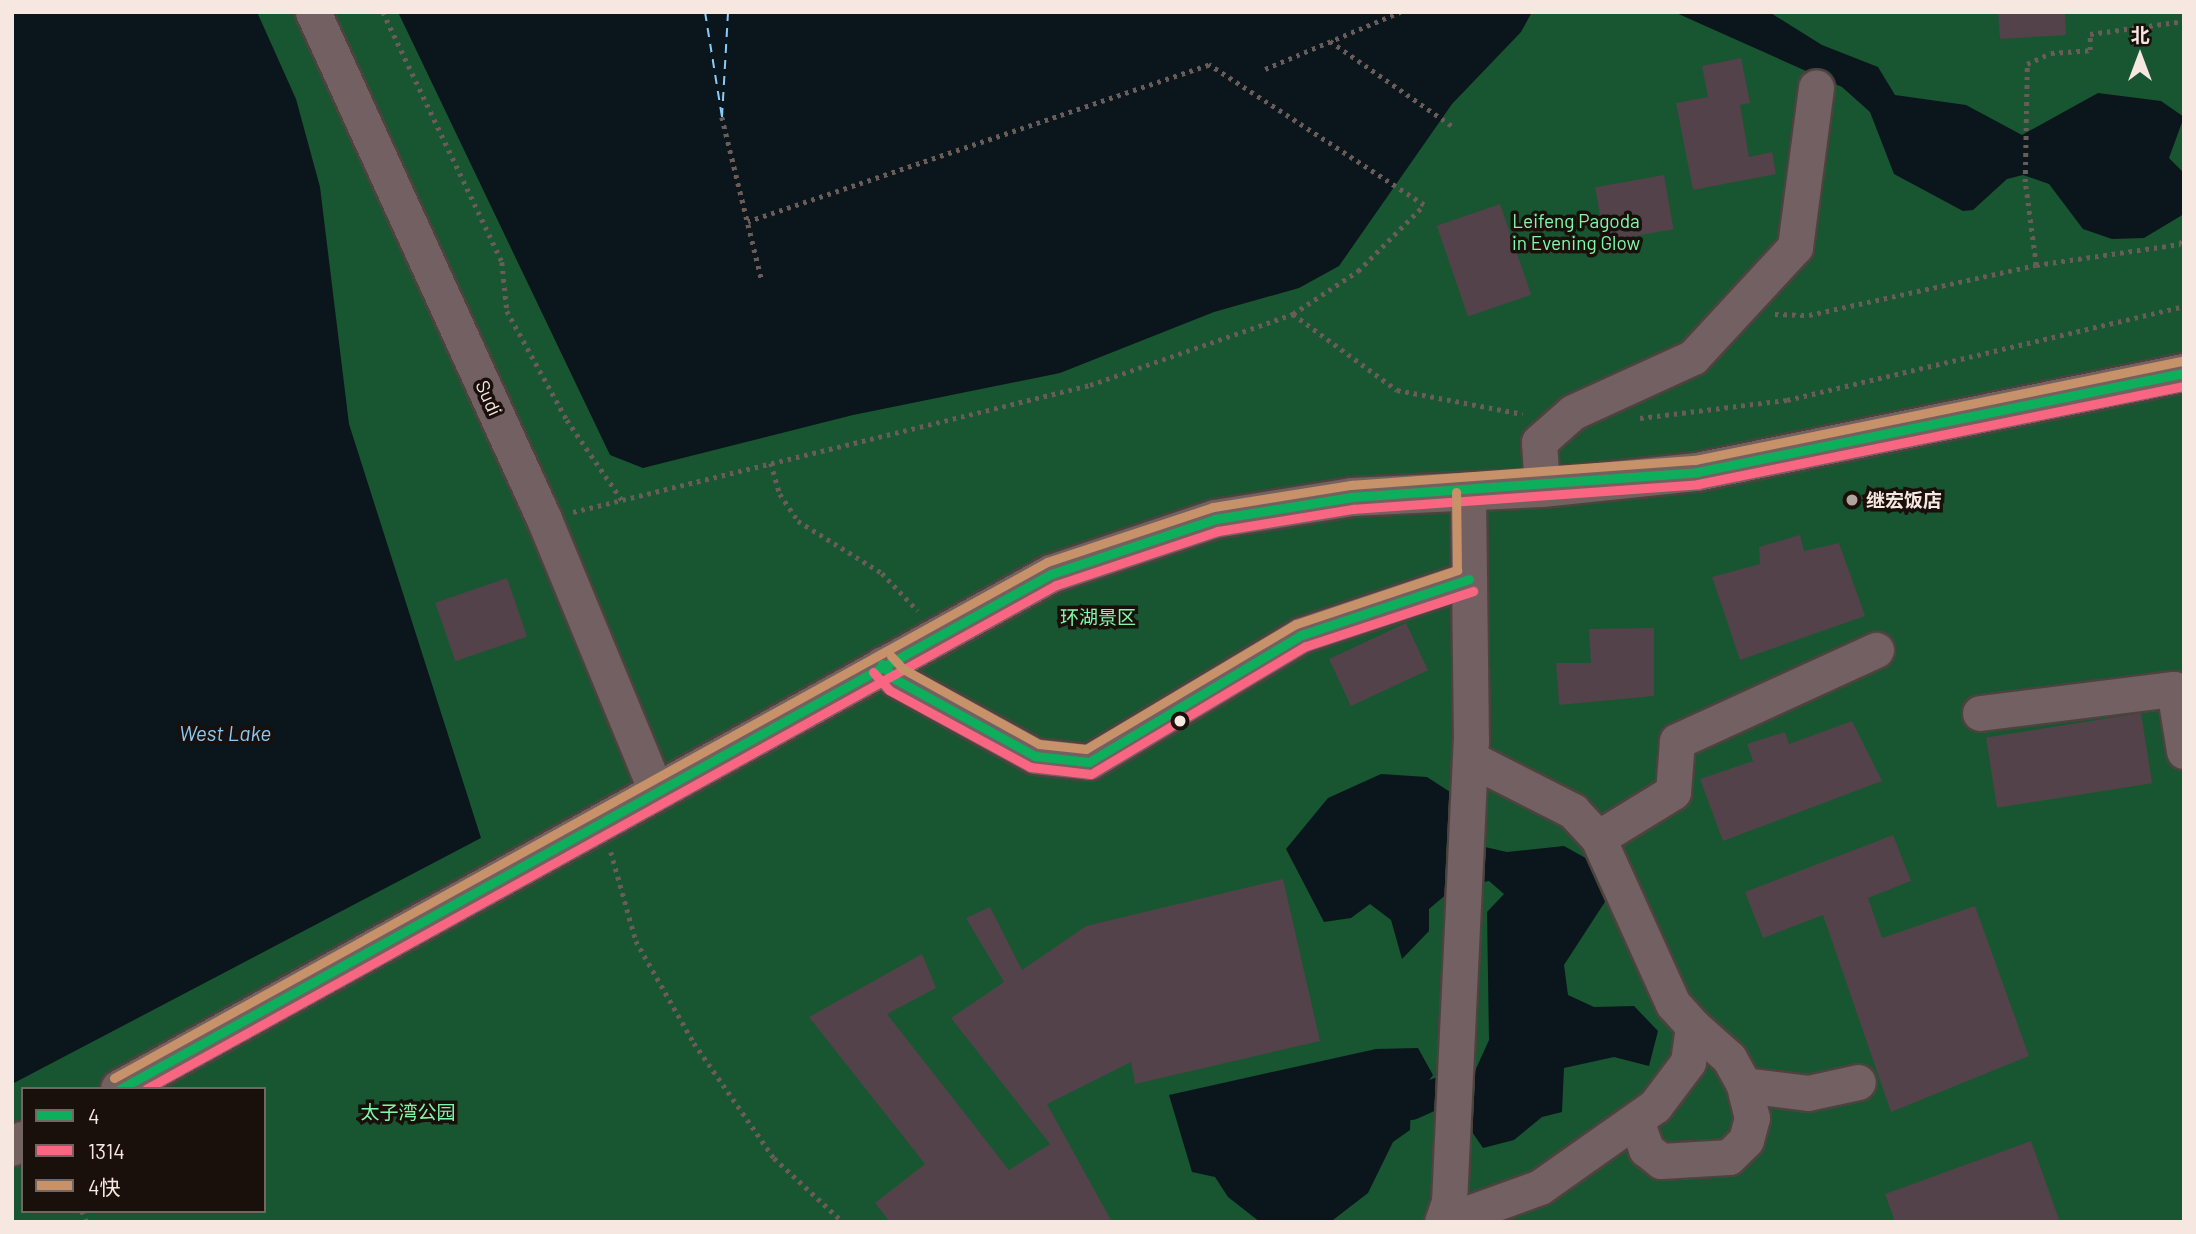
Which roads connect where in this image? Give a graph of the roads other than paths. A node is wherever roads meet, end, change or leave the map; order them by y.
1 (313, 12) edge
2 (1816, 88) dead end
3 (2184, 373) edge
4 (1542, 488) junction
5 (1468, 492) junction
6 (1469, 579) junction
7 (1875, 650) dead end
8 (881, 664) junction
9 (1980, 713) dead end
10 (2184, 751) edge
11 (1471, 759) junction
12 (655, 788) junction
13 (1598, 838) junction
14 (1693, 1026) junction
15 (1858, 1082) dead end
16 (1744, 1084) junction
17 (124, 1087) edge
18 (1636, 1120) junction
19 (1443, 1222) edge

1 - 12 street, Sudi
2 - 4 street
3 - 4 main road
4 - 5 main road
5 - 6 street
5 - 8 main road
6 - 8 street
6 - 11 street
7 - 13 street
8 - 12 main road
9 - 10 street
11 - 13 street
11 - 19 street
12 - 17 main road
13 - 14 street
14 - 16 street
14 - 18 street
15 - 16 street
16 - 18 street
18 - 19 street

